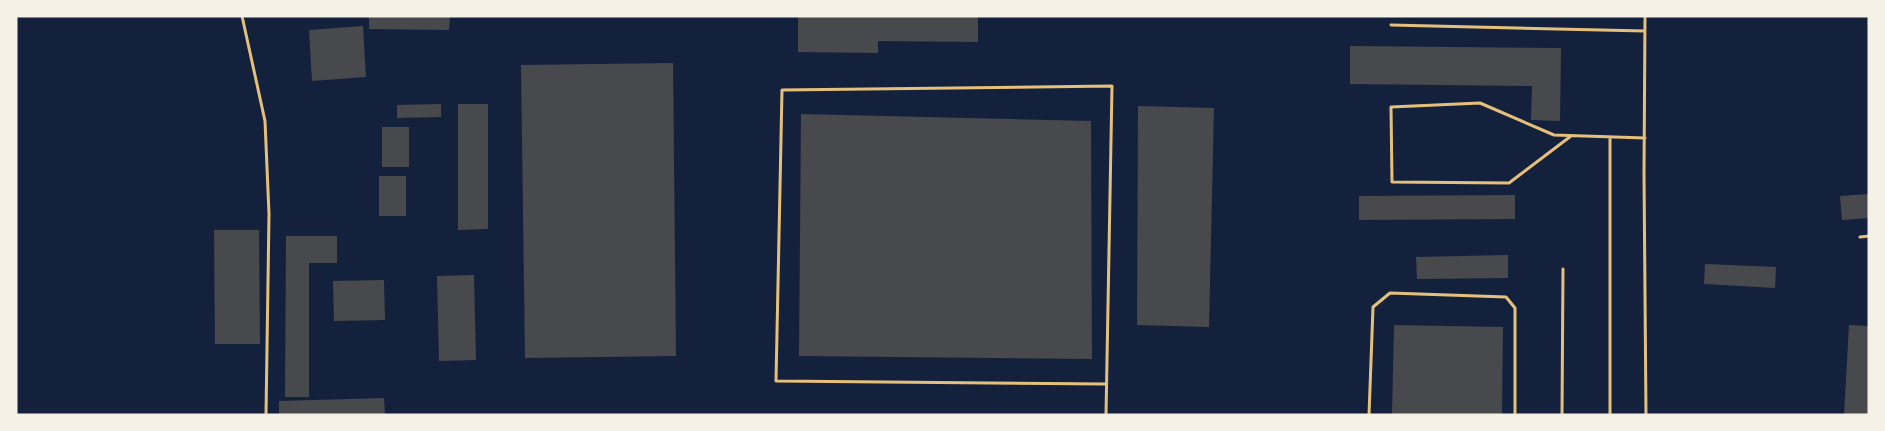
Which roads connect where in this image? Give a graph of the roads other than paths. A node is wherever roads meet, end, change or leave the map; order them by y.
1 (242, 16) edge
2 (1645, 16) edge
3 (1391, 25) dead end
4 (1645, 31) junction
5 (1571, 136) junction
6 (1610, 137) junction
7 (1645, 138) junction
8 (1869, 236) edge
9 (1860, 237) dead end
10 (1563, 269) dead end
11 (1106, 384) junction
12 (266, 415) edge
13 (1106, 415) edge
14 (1369, 415) edge
15 (1515, 415) edge
16 (1562, 415) edge
17 (1610, 415) edge
18 (1646, 415) edge

1 - 12 lane
2 - 4 lane
3 - 4 lane
4 - 7 lane
5 - 5 lane
5 - 6 lane
6 - 7 lane
6 - 17 lane
7 - 18 lane
8 - 9 lane
10 - 16 lane
11 - 11 lane
11 - 13 lane
14 - 15 lane

